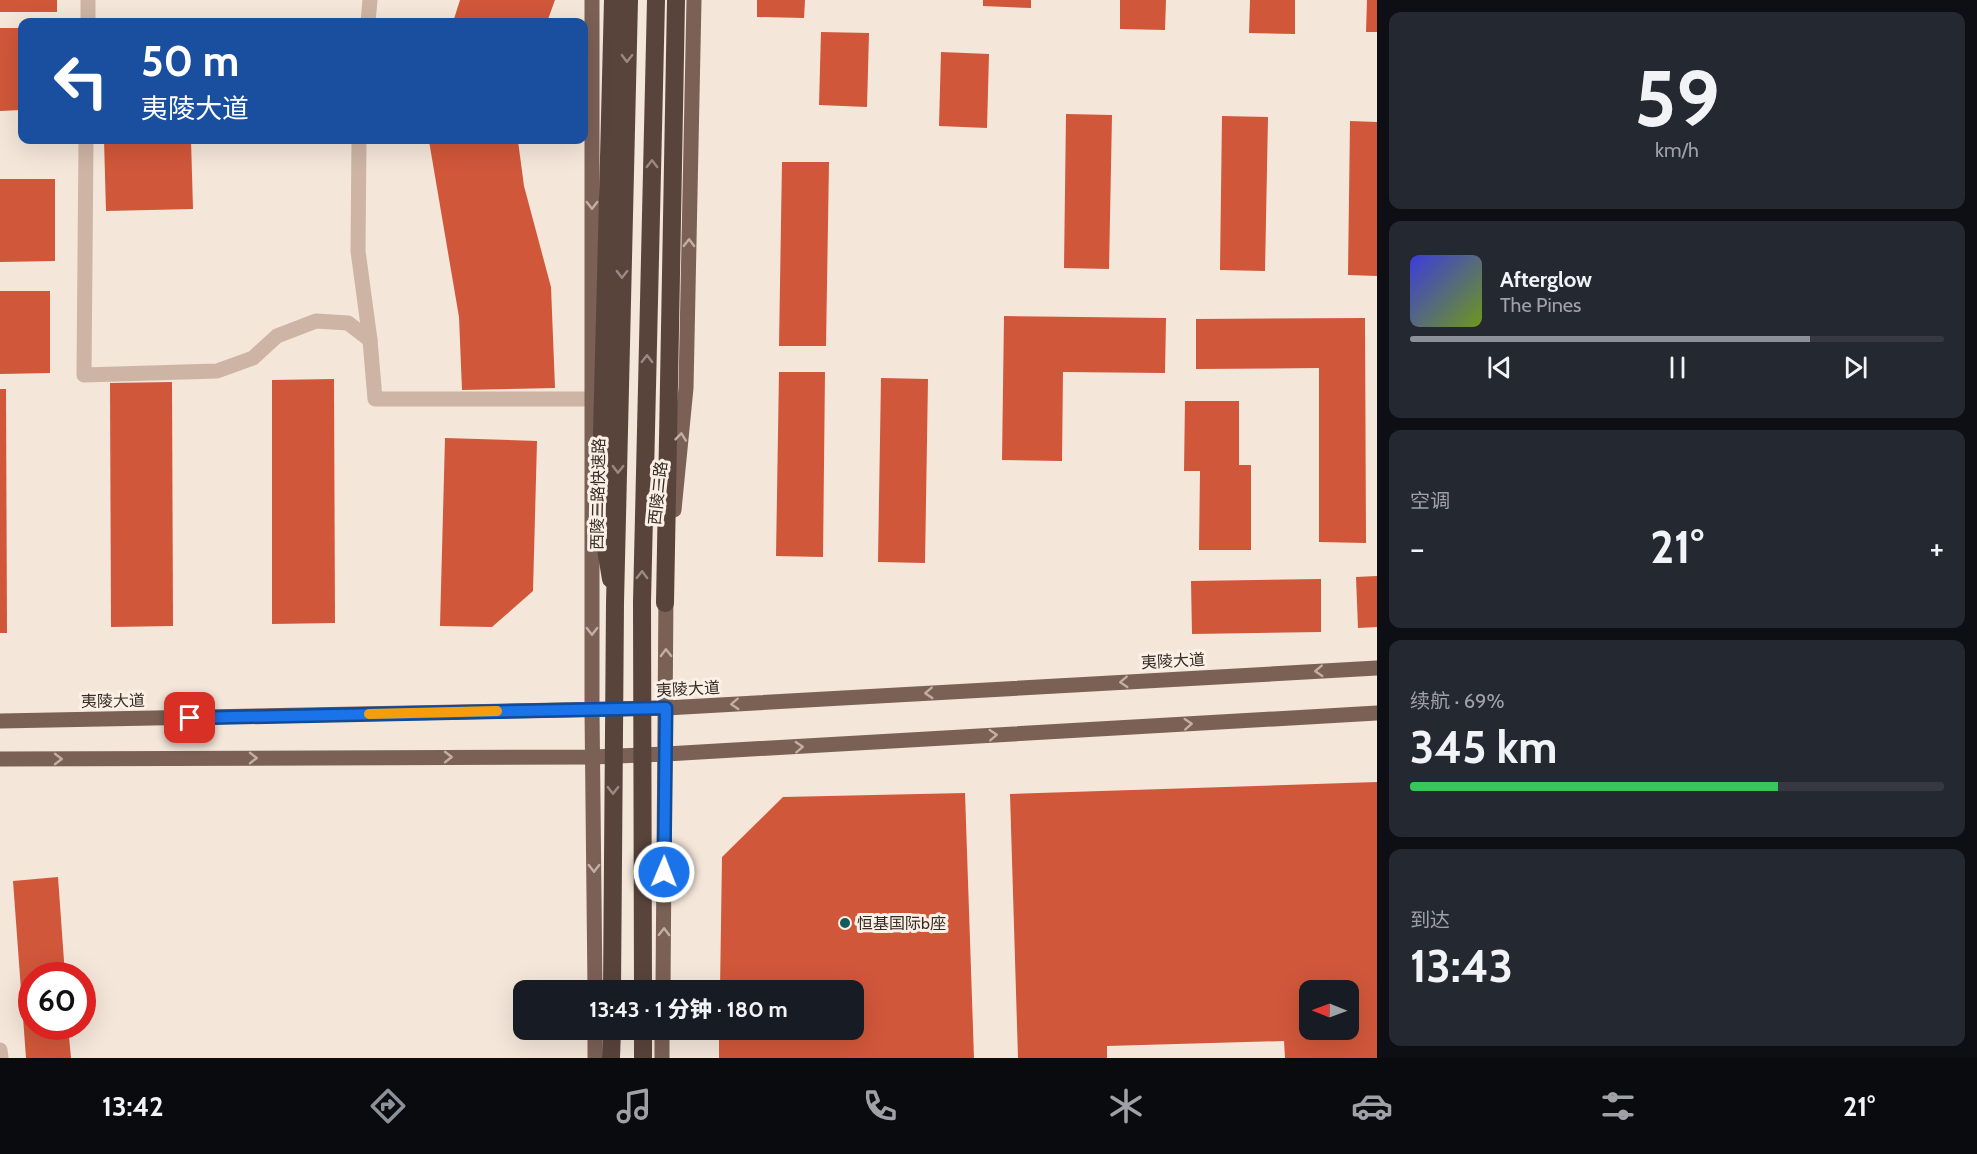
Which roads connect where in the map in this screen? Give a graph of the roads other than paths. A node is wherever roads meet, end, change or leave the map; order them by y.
1 (88, 0) edge
2 (370, 0) edge
3 (592, 0) edge
4 (613, 0) edge
5 (629, 0) edge
6 (656, 0) edge
7 (676, 0) edge
8 (694, 0) edge
9 (88, 18) edge
10 (368, 18) edge
11 (86, 144) edge
12 (359, 144) edge
13 (370, 340) junction
14 (592, 399) junction
15 (615, 603) junction
16 (665, 603) junction
17 (1377, 668) edge
18 (666, 708) junction
19 (592, 709) junction
20 (1377, 713) edge
21 (0, 721) edge
22 (666, 754) junction
23 (594, 757) junction
24 (0, 759) edge
25 (595, 980) edge
26 (612, 980) edge
27 (643, 980) edge
28 (663, 980) edge
29 (595, 1040) edge
30 (612, 1040) edge
31 (643, 1040) edge
32 (662, 1040) edge
33 (0, 1050) edge
34 (1, 1058) edge
35 (595, 1058) edge
36 (611, 1058) edge
37 (643, 1058) edge
38 (662, 1058) edge

1 - 9 lane
2 - 10 lane
3 -> 14 main road
4 - 15 highway, bridge
5 -> 15 highway, 西陵二路快速路, bridge
27 -> 6 highway, bridge
7 - 16 highway
16 -> 8 main road, 西陵二路
11 - 13 lane
12 - 13 lane
13 - 14 lane
14 -> 19 main road
15 -> 26 highway, 西陵二路快速路, bridge
18 -> 16 main road, 西陵二路
17 -> 18 main road, 夷陵大道
18 - 19 main road, 夷陵大道
18 - 22 main road, 西陵二路
19 - 21 main road, 夷陵大道
19 - 23 main road
22 -> 20 main road
22 - 23 main road
28 -> 22 main road, 西陵二路
24 -> 23 main road
23 -> 25 main road
29 - 35 main road
30 - 36 highway
31 - 37 highway
32 - 38 main road
33 - 34 lane

